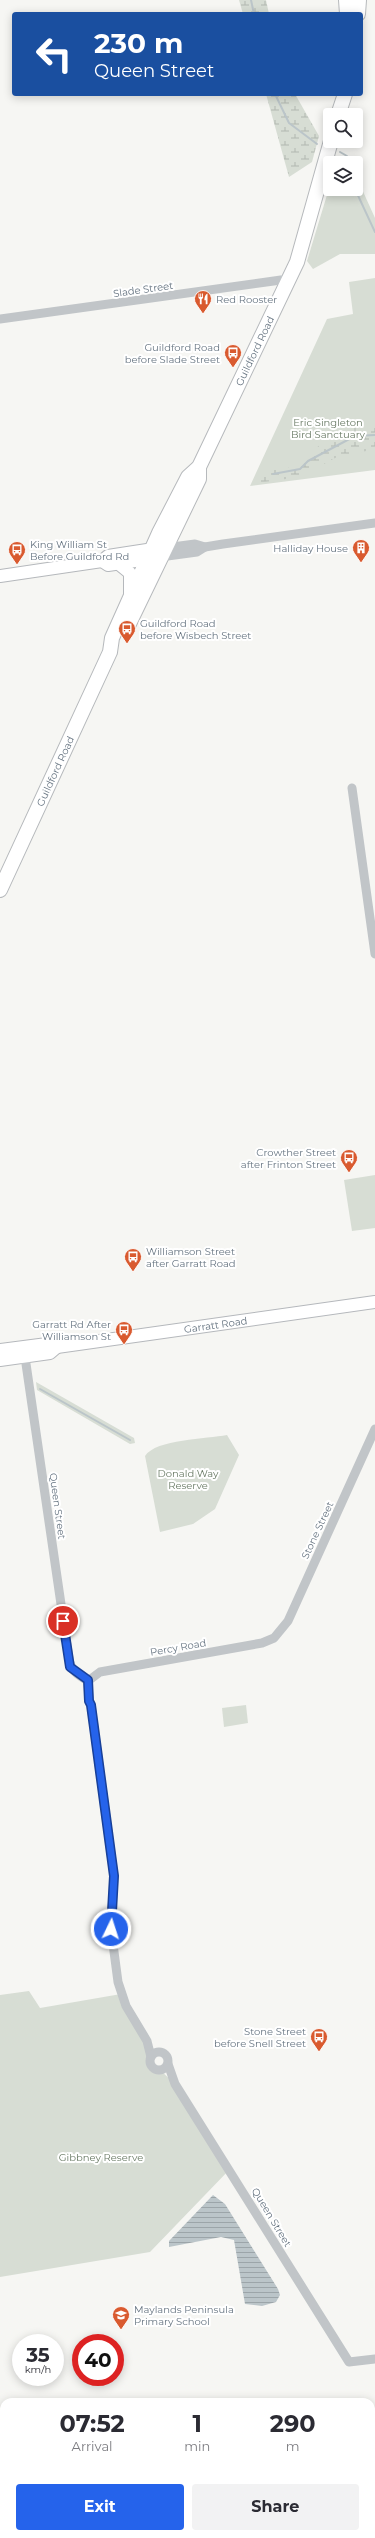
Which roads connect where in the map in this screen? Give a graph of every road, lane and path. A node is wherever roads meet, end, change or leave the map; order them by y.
1 (346, 0) edge
2 (359, 0) edge
3 (347, 12) edge
4 (358, 12) edge
5 (338, 96) edge
6 (344, 96) edge
7 (337, 108) edge
8 (340, 108) edge
9 (329, 148) edge
10 (288, 283) junction
11 (0, 319) edge
12 (375, 523) edge
13 (156, 554) junction
14 (102, 561) junction
15 (119, 564) junction
16 (0, 576) edge
17 (130, 597) junction
18 (110, 652) junction
19 (352, 788) dead end
20 (0, 890) edge
21 (375, 954) edge
22 (375, 1302) edge
23 (57, 1347) junction
24 (0, 1350) edge
25 (25, 1356) junction
26 (0, 1360) edge
27 (375, 1429) edge
28 (274, 1638) joint
29 (91, 1679) junction
30 (155, 2055) junction
31 (164, 2067) junction
32 (375, 2359) edge

1 - 3 highway
2 - 4 highway
5 - 7 highway
6 - 8 highway
9 - 10 highway, Guildford Road
10 - 11 street, Slade Street
10 - 13 highway, Guildford Road
12 - 13 street
13 - 14 main road
13 - 15 main road
13 - 17 highway, Guildford Road
13 - 18 highway, Guildford Road
14 - 15 main road
14 - 16 main road
15 - 17 main road
17 - 18 highway, Guildford Road
18 - 20 highway, Guildford Road
19 - 21 street
22 - 23 main road, Garratt Road
23 - 24 main road, Garratt Road
23 - 25 main road, Garratt Road
25 - 26 main road, Garratt Road
25 - 29 street, Queen Street
27 - 28 street, Stone Street
28 - 29 street, Percy Road
29 - 30 street
30 - 31 street
30 - 31 street
31 - 32 street, Queen Street

